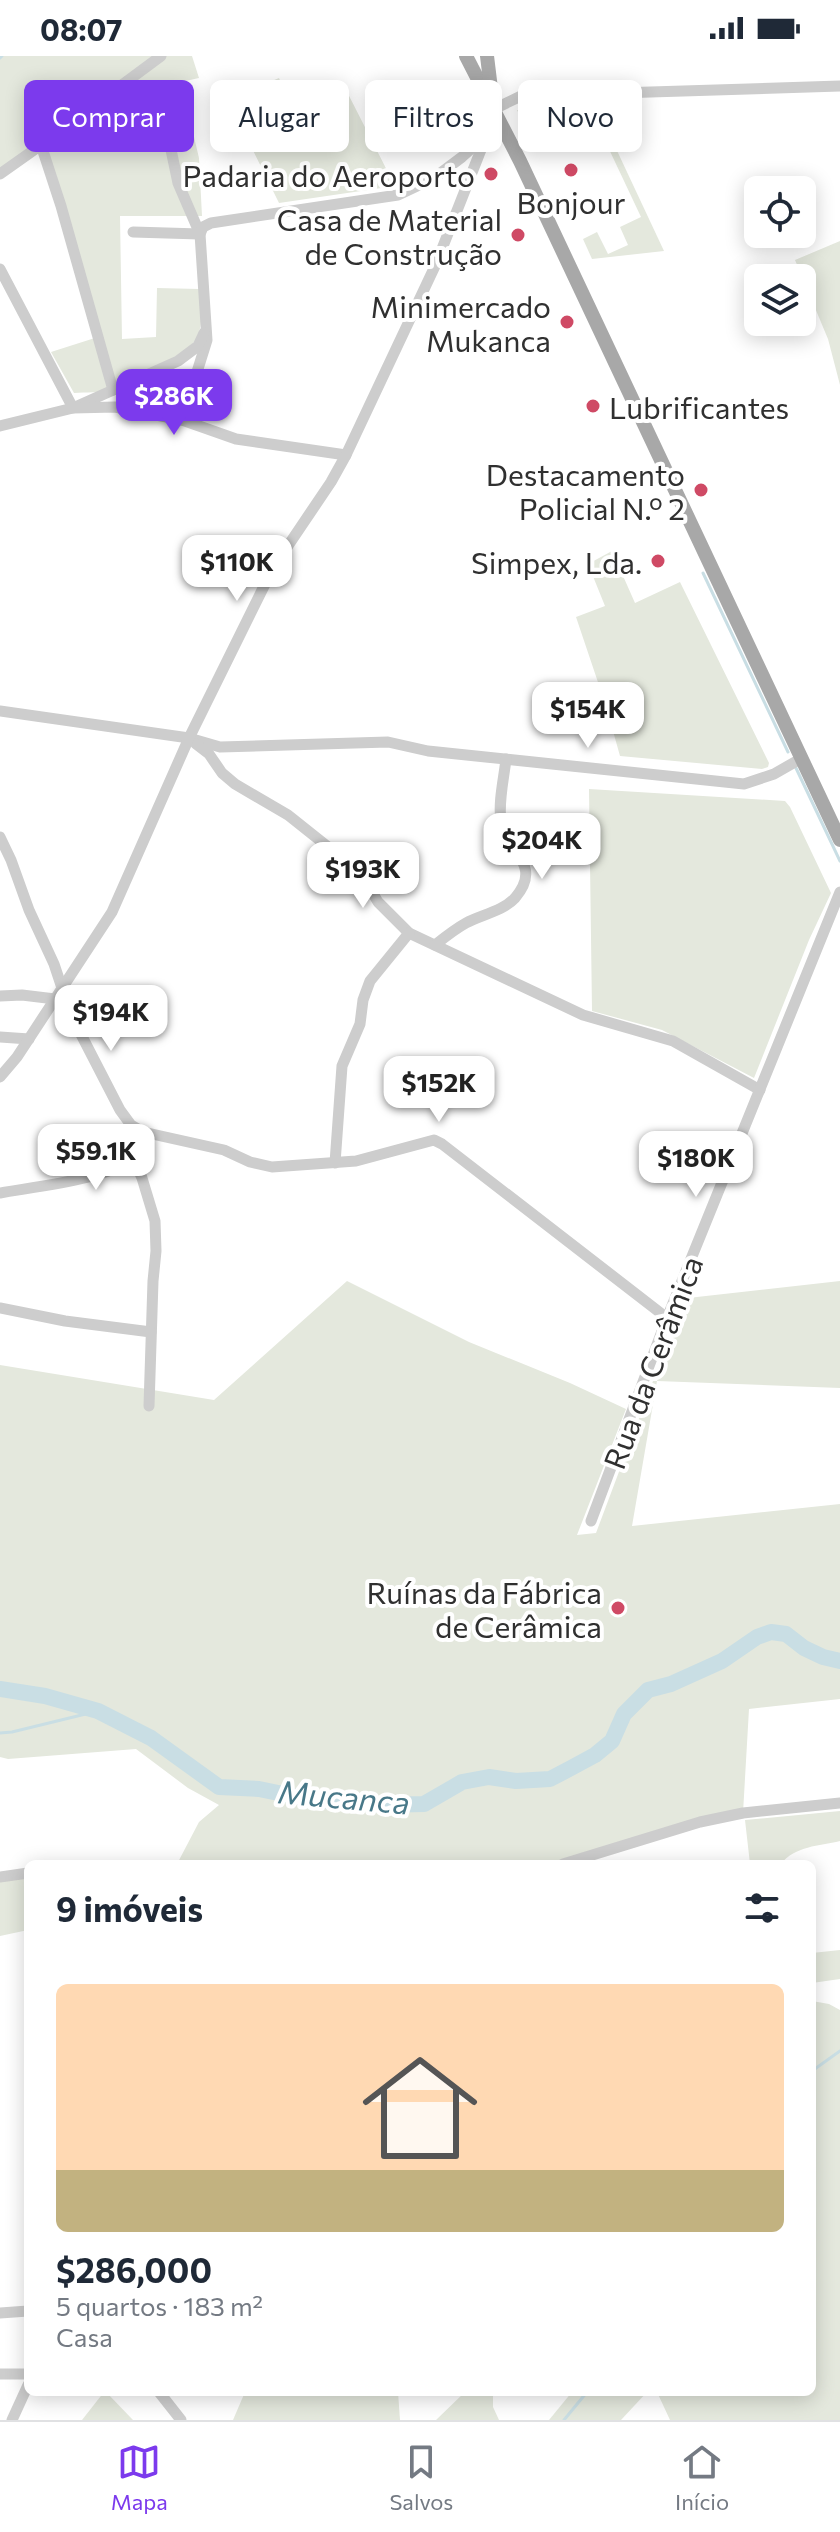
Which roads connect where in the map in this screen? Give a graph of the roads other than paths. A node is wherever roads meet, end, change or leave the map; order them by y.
1 (161, 56) edge
2 (466, 56) edge
3 (487, 56) edge
4 (129, 80) edge
5 (478, 80) edge
6 (491, 80) edge
7 (840, 86) edge
8 (502, 112) edge
9 (502, 127) edge
10 (31, 152) edge
11 (43, 152) edge
12 (171, 152) edge
13 (467, 152) edge
14 (480, 152) edge
15 (0, 174) edge
16 (133, 232) dead end
17 (200, 234) junction
18 (0, 269) edge
19 (207, 325) junction
20 (113, 390) junction
21 (73, 408) junction
22 (182, 420) junction
23 (0, 426) edge
24 (346, 455) junction
25 (0, 711) edge
26 (189, 738) junction
27 (802, 758) junction
28 (506, 759) junction
29 (0, 837) edge
30 (840, 840) edge
31 (840, 892) edge
32 (409, 933) junction
33 (435, 945) junction
34 (63, 988) junction
35 (0, 996) edge
36 (55, 999) junction
37 (0, 1037) edge
38 (29, 1039) junction
39 (0, 1077) edge
40 (760, 1090) junction
41 (143, 1132) junction
42 (133, 1158) junction
43 (335, 1163) junction
44 (0, 1193) edge
45 (0, 1308) edge
46 (667, 1318) junction
47 (151, 1332) junction
48 (149, 1406) dead end
49 (591, 1521) dead end
50 (840, 1803) edge
51 (576, 1860) edge
52 (24, 1874) edge
53 (0, 1877) edge
54 (24, 2311) edge
55 (0, 2313) edge
56 (0, 2374) edge
57 (24, 2374) edge
58 (24, 2394) edge
59 (162, 2396) edge
60 (12, 2420) edge
61 (181, 2420) edge

1 - 4 street
2 - 5 main road
3 - 6 main road
7 - 8 street
9 - 27 main road
10 - 15 street
11 - 20 street
12 - 17 street
13 - 17 street
14 - 24 street
16 - 17 street
17 - 19 street
18 - 21 street
19 - 20 street
19 - 22 street
20 - 21 street
21 - 22 street
21 - 23 street
22 - 24 street
24 - 26 street
25 - 26 street
26 - 28 street
26 - 32 street
26 - 34 street
27 - 28 street
27 - 30 main road
28 - 33 street
29 - 34 street
31 - 40 street, Rua da Cerâmica
32 - 33 street
32 - 43 street
33 - 40 street
34 - 36 street
34 - 41 street
35 - 36 street
36 - 38 street
37 - 38 street
38 - 39 street
40 - 46 street, Rua da Cerâmica
41 - 42 street
41 - 43 street
42 - 44 street
42 - 47 street
43 - 46 street
45 - 47 street
46 - 49 street, Rua da Cerâmica
47 - 48 street
50 - 51 street
52 - 53 street
54 - 55 street
56 - 57 street
58 - 60 street
59 - 61 street

